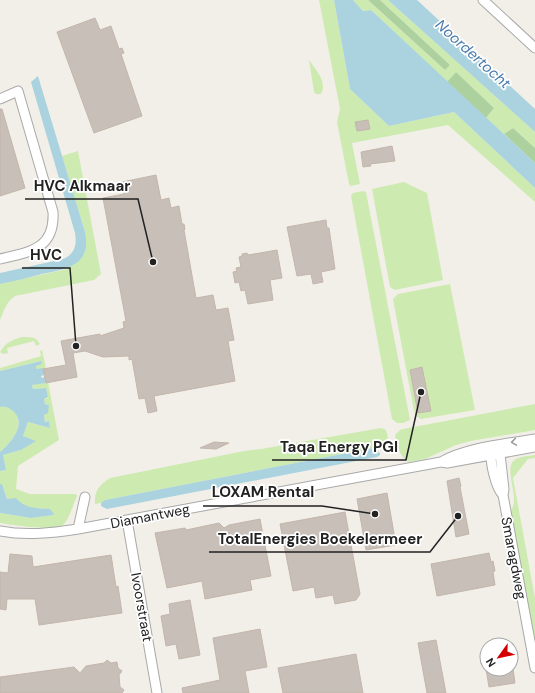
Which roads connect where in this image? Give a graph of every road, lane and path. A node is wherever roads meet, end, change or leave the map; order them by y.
1 (483, 0) edge
2 (535, 48) edge
3 (0, 99) edge
4 (0, 259) edge
5 (535, 439) edge
6 (494, 446) junction
7 (535, 447) edge
8 (495, 454) junction
9 (441, 462) junction
10 (85, 497) dead end
11 (127, 520) junction
12 (78, 529) junction
13 (0, 531) edge
14 (535, 668) edge
15 (157, 693) edge

1 - 2 street
3 - 4 street
5 -> 6 street, Diamantweg
6 - 8 street
6 - 9 street, Diamantweg
7 - 8 street, Diamantweg
8 - 9 street, Diamantweg
8 - 14 street, Smaragdweg
9 - 11 street, Diamantweg
10 - 12 street
11 - 12 street, Diamantweg
11 - 15 street, Ivoorstraat
12 - 13 street, Diamantweg

